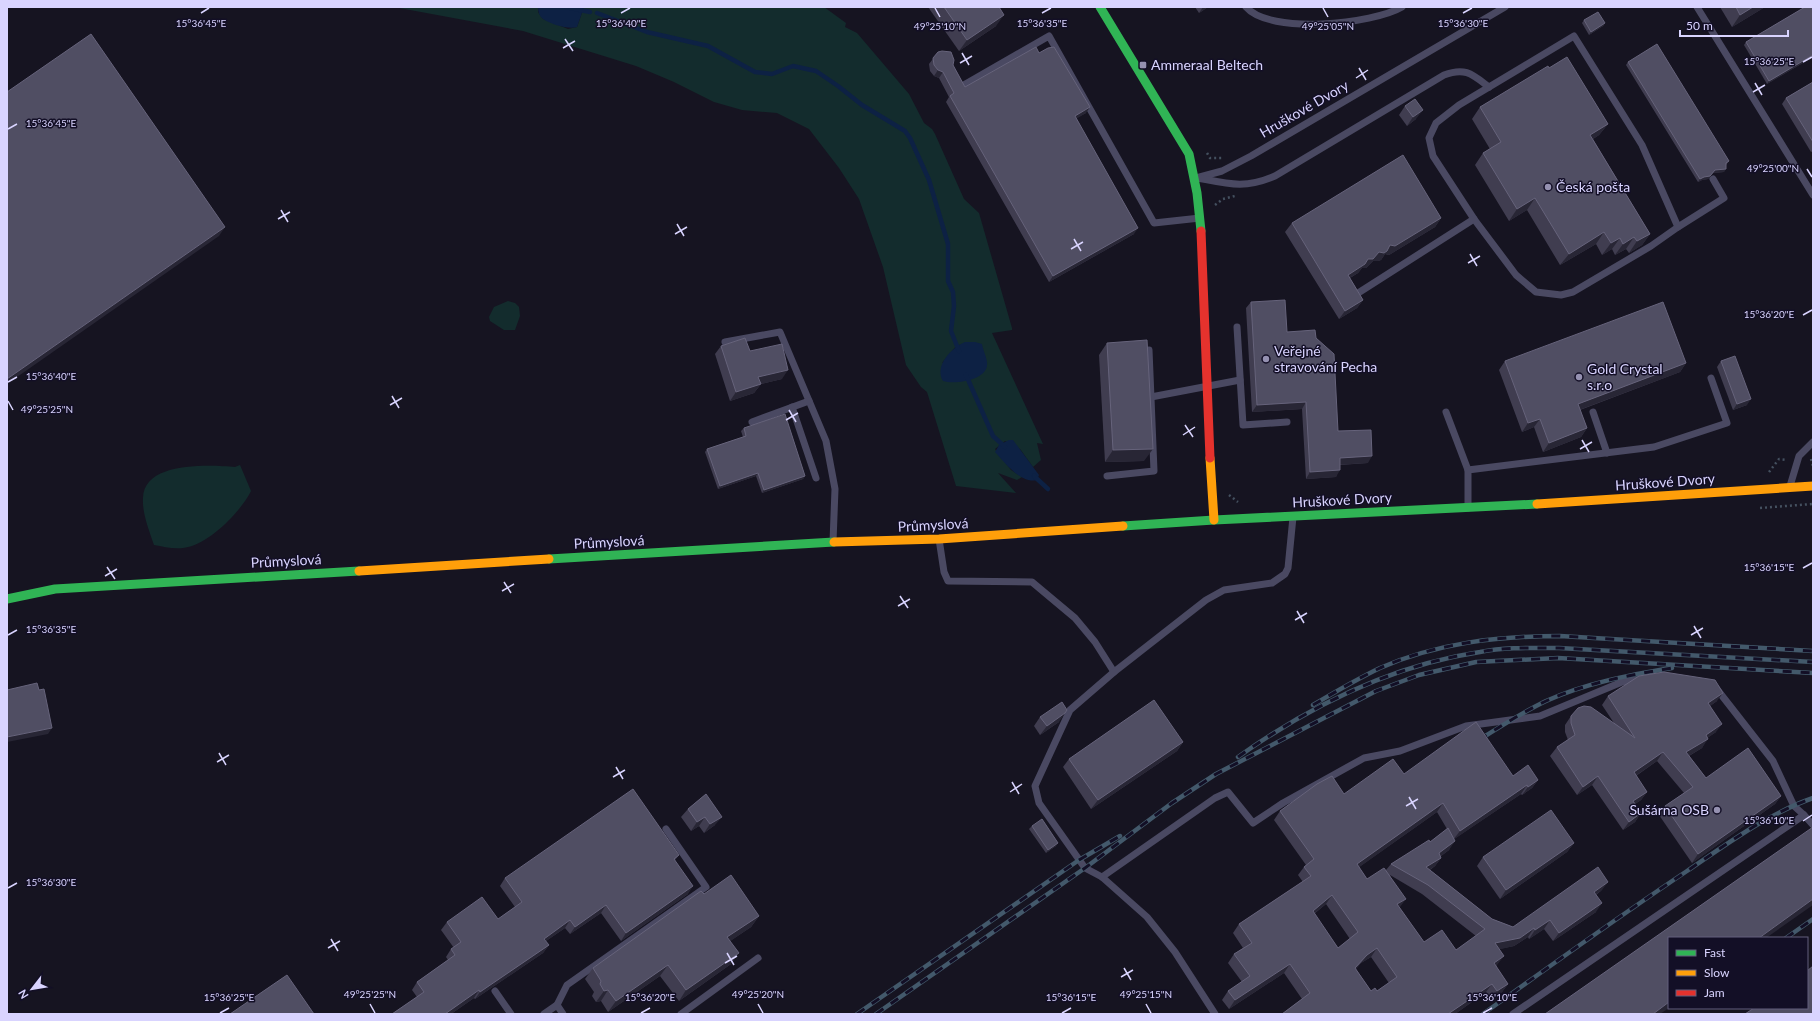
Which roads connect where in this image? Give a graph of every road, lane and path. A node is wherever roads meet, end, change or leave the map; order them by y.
1 (1100, 7) edge
2 (1246, 7) edge
3 (1402, 7) edge
4 (1505, 7) edge
5 (1697, 7) edge
6 (962, 86) edge
7 (1489, 87) junction
8 (1205, 151) dead end
9 (1228, 168) junction
10 (1196, 178) junction
11 (1713, 179) dead end
12 (1813, 180) edge
13 (1232, 184) junction
14 (1806, 184) junction
15 (1813, 195) edge
16 (1215, 210) dead end
17 (1200, 218) junction
18 (1474, 219) junction
19 (1678, 227) junction
20 (1355, 295) edge
21 (1237, 327) dead end
22 (725, 342) dead end
23 (1148, 350) edge
24 (1711, 378) dead end
25 (1240, 380) junction
26 (1206, 387) junction
27 (1151, 397) junction
28 (809, 401) junction
29 (792, 407) junction
30 (1446, 412) dead end
31 (1593, 412) dead end
32 (752, 422) dead end
33 (1288, 422) dead end
34 (1813, 442) edge
35 (1607, 453) junction
36 (1797, 460) junction
37 (1811, 461) dead end
38 (1468, 470) junction
39 (1765, 474) dead end
40 (1107, 476) dead end
41 (816, 478) dead end
42 (1813, 486) edge
43 (1789, 488) junction
44 (1226, 492) dead end
45 (1244, 504) dead end
46 (1468, 508) junction
47 (1293, 516) junction
48 (1214, 520) junction
49 (939, 539) junction
50 (833, 542) junction
51 (7, 599) edge
52 (1114, 672) junction
53 (1651, 677) edge
54 (1710, 682) edge
55 (1804, 815) junction
56 (1813, 825) edge
57 (666, 829) dead end
58 (1102, 877) junction
59 (758, 958) dead end
60 (495, 991) edge
61 (557, 1005) junction
62 (511, 1014) edge
63 (544, 1014) edge
64 (563, 1014) edge
65 (681, 1014) edge
66 (1215, 1014) edge
67 (1513, 1014) edge

1 - 10 street
2 - 3 lane
4 - 9 lane, Hruškové Dvory
5 - 14 lane
6 - 17 lane
7 - 13 lane
7 - 18 lane
7 - 19 lane
8 - 9 path
9 - 10 lane, Hruškové Dvory
10 - 13 lane
10 - 17 street
11 - 19 lane
12 - 14 lane
13 - 16 path
14 - 15 lane
17 - 26 street
18 - 19 lane
18 - 20 lane
21 - 25 lane
22 - 28 lane
23 - 27 lane
24 - 35 lane
25 - 26 lane
25 - 33 lane
26 - 27 lane
26 - 48 street
27 - 40 lane
28 - 29 lane
28 - 50 lane
29 - 32 lane
29 - 41 lane
30 - 38 lane
31 - 35 lane
34 - 36 lane
35 - 38 lane
36 - 37 path
36 - 39 path
36 - 43 lane
38 - 46 lane
42 - 43 street, Hruškové Dvory
43 - 46 street, Hruškové Dvory
44 - 45 path
46 - 47 street, Hruškové Dvory
47 - 48 street, Hruškové Dvory
47 - 52 lane
48 - 49 street, Průmyslová
49 - 50 street, Průmyslová
49 - 52 lane
50 - 51 street, Průmyslová
52 - 58 lane
53 - 58 lane
54 - 55 lane
55 - 56 lane
55 - 67 lane
57 - 61 lane
58 - 66 lane
59 - 65 lane
60 - 62 lane
61 - 63 lane
61 - 64 lane

